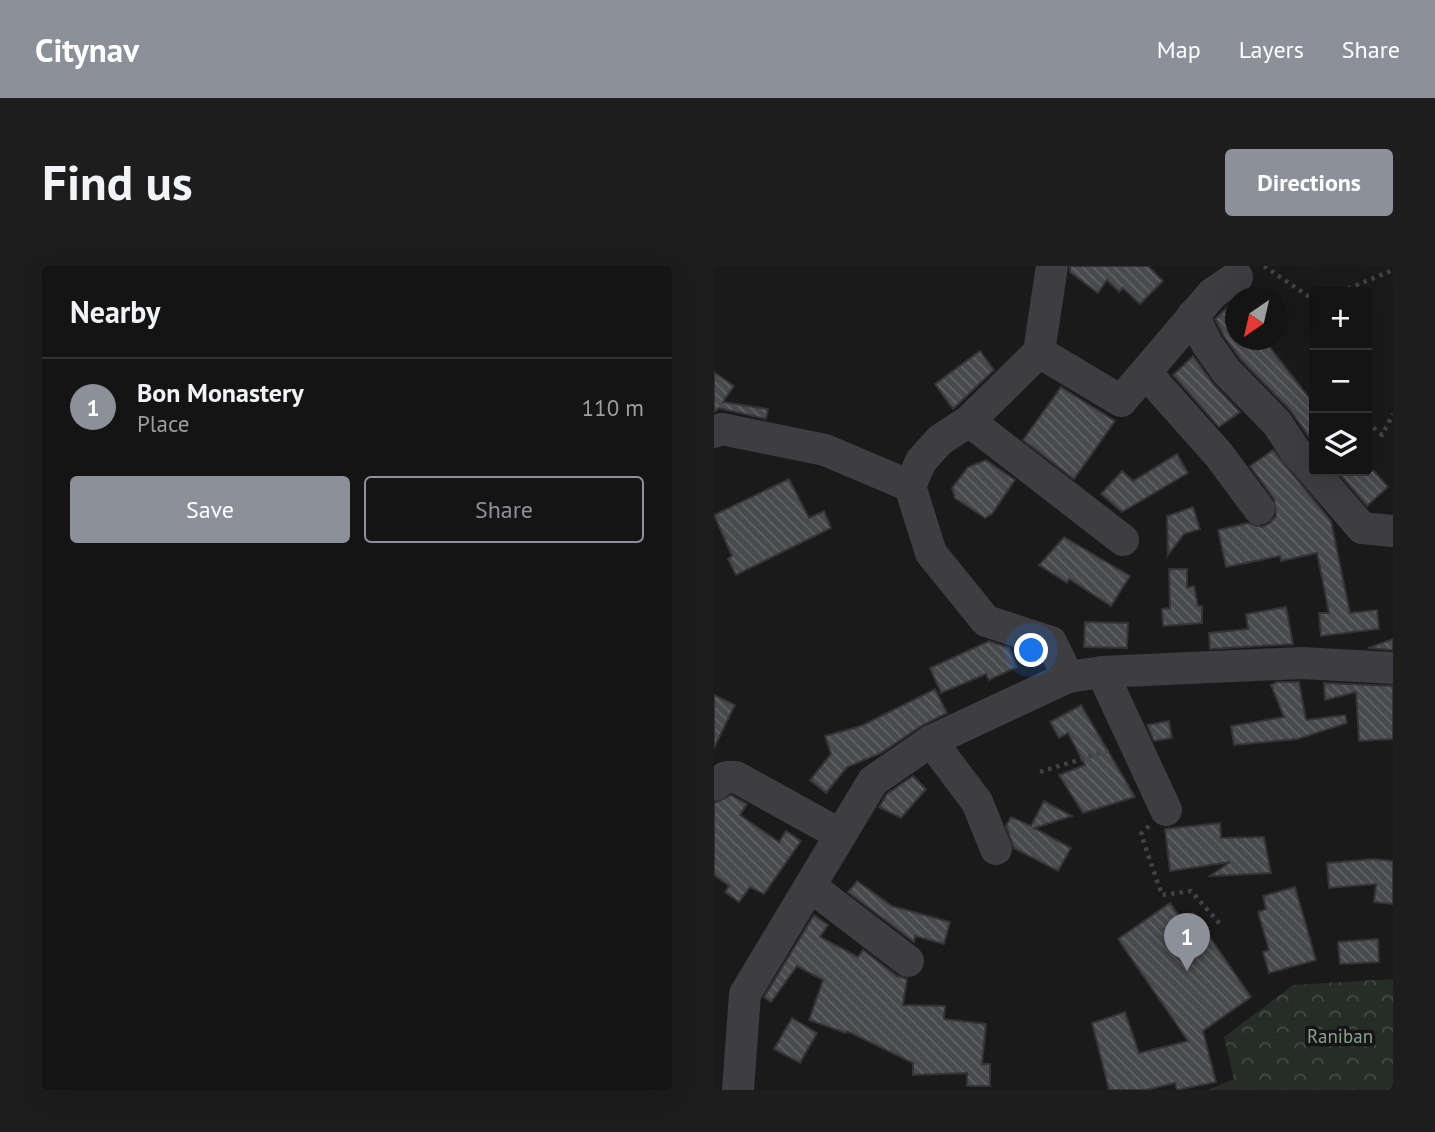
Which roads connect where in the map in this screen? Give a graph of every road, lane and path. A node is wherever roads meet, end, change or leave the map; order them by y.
1 (1052, 266) edge
2 (1393, 270) edge
3 (1250, 271) edge
4 (1352, 287) edge
5 (1309, 298) edge
6 (1193, 315) junction
7 (1039, 352) junction
8 (1146, 373) junction
9 (1393, 414) edge
10 (969, 421) junction
11 (717, 426) edge
12 (1372, 426) edge
13 (910, 486) junction
14 (1259, 509) dead end
15 (1393, 531) edge
16 (1123, 540) dead end
17 (1393, 668) edge
18 (1102, 672) junction
19 (1068, 677) junction
20 (931, 741) junction
21 (1144, 759) junction
22 (1040, 772) dead end
23 (714, 785) edge
24 (1166, 810) joint
25 (839, 834) junction
26 (996, 849) dead end
27 (810, 886) junction
28 (1220, 925) dead end
29 (908, 961) dead end
30 (738, 1090) edge

1 - 7 street
2 - 4 path
3 - 5 path
3 - 6 street
6 - 8 street
6 - 15 street
7 - 8 street
7 - 10 street
8 - 14 street
9 - 12 path
10 - 13 street
10 - 16 street
11 - 13 street
13 - 19 street
17 - 18 street
18 - 19 street
18 - 21 street
19 - 20 street
20 - 25 street
20 - 26 street
21 - 22 path
21 - 24 street
23 - 25 street
24 - 28 path
25 - 27 street
27 - 29 street
27 - 30 street

